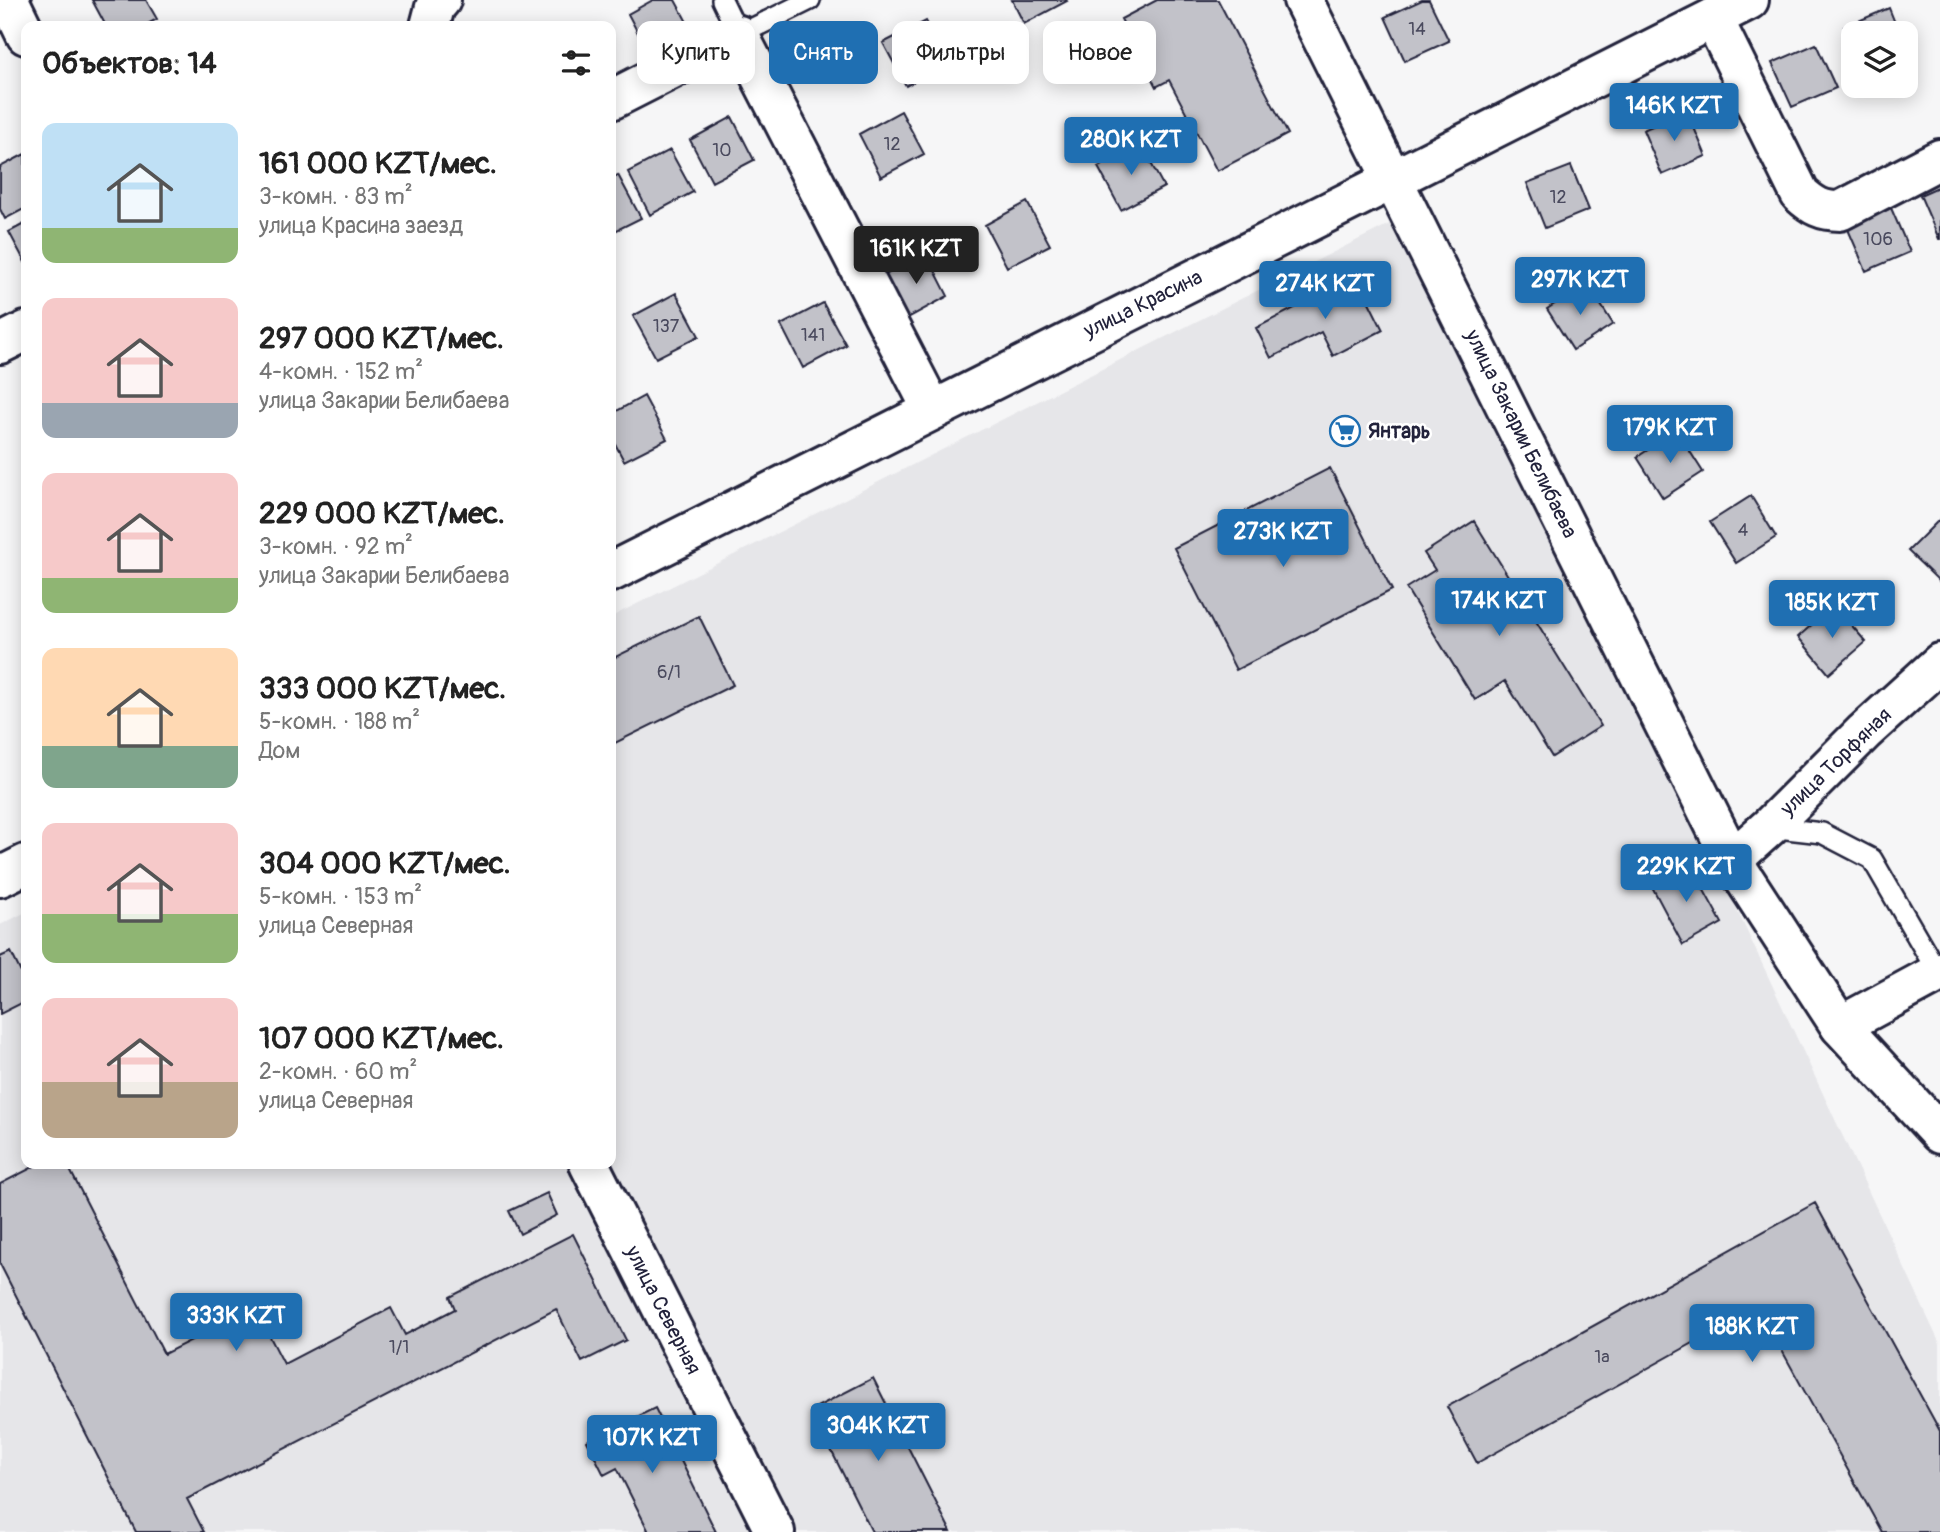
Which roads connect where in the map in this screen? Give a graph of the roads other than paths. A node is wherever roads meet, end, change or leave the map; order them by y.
1 (9, 0) edge
2 (441, 0) edge
3 (722, 0) edge
4 (810, 0) edge
5 (1303, 0) edge
6 (1749, 0) edge
7 (1713, 18) junction
8 (431, 21) edge
9 (732, 21) edge
10 (21, 25) edge
11 (755, 27) edge
12 (755, 66) edge
13 (643, 84) edge
14 (616, 97) edge
15 (1940, 159) edge
16 (1394, 179) junction
17 (21, 334) edge
18 (0, 344) edge
19 (932, 409) junction
20 (616, 569) edge
21 (1940, 663) edge
22 (1769, 828) junction
23 (1732, 860) junction
24 (21, 866) edge
25 (0, 877) edge
26 (1939, 973) edge
27 (1840, 1026) junction
28 (1940, 1135) edge
29 (592, 1169) edge
30 (775, 1532) edge

1 - 10 street
2 - 8 street
3 - 9 lane
4 - 11 lane
5 - 16 street, улица Закарии Белибаева
6 - 7 street, улица Красина
7 - 15 street
7 - 16 street, улица Красина
12 - 19 street
13 - 14 street
16 - 19 street, улица Красина
16 - 23 street, улица Закарии Белибаева
17 - 18 street
19 - 20 street, улица Красина
21 - 22 street, улица Торфяная
22 - 23 street, улица Торфяная
22 - 26 lane
23 - 27 street, улица Закарии Белибаева
24 - 25 street
26 - 27 street
27 - 28 street, улица Закарии Белибаева
29 - 30 street, улица Северная

